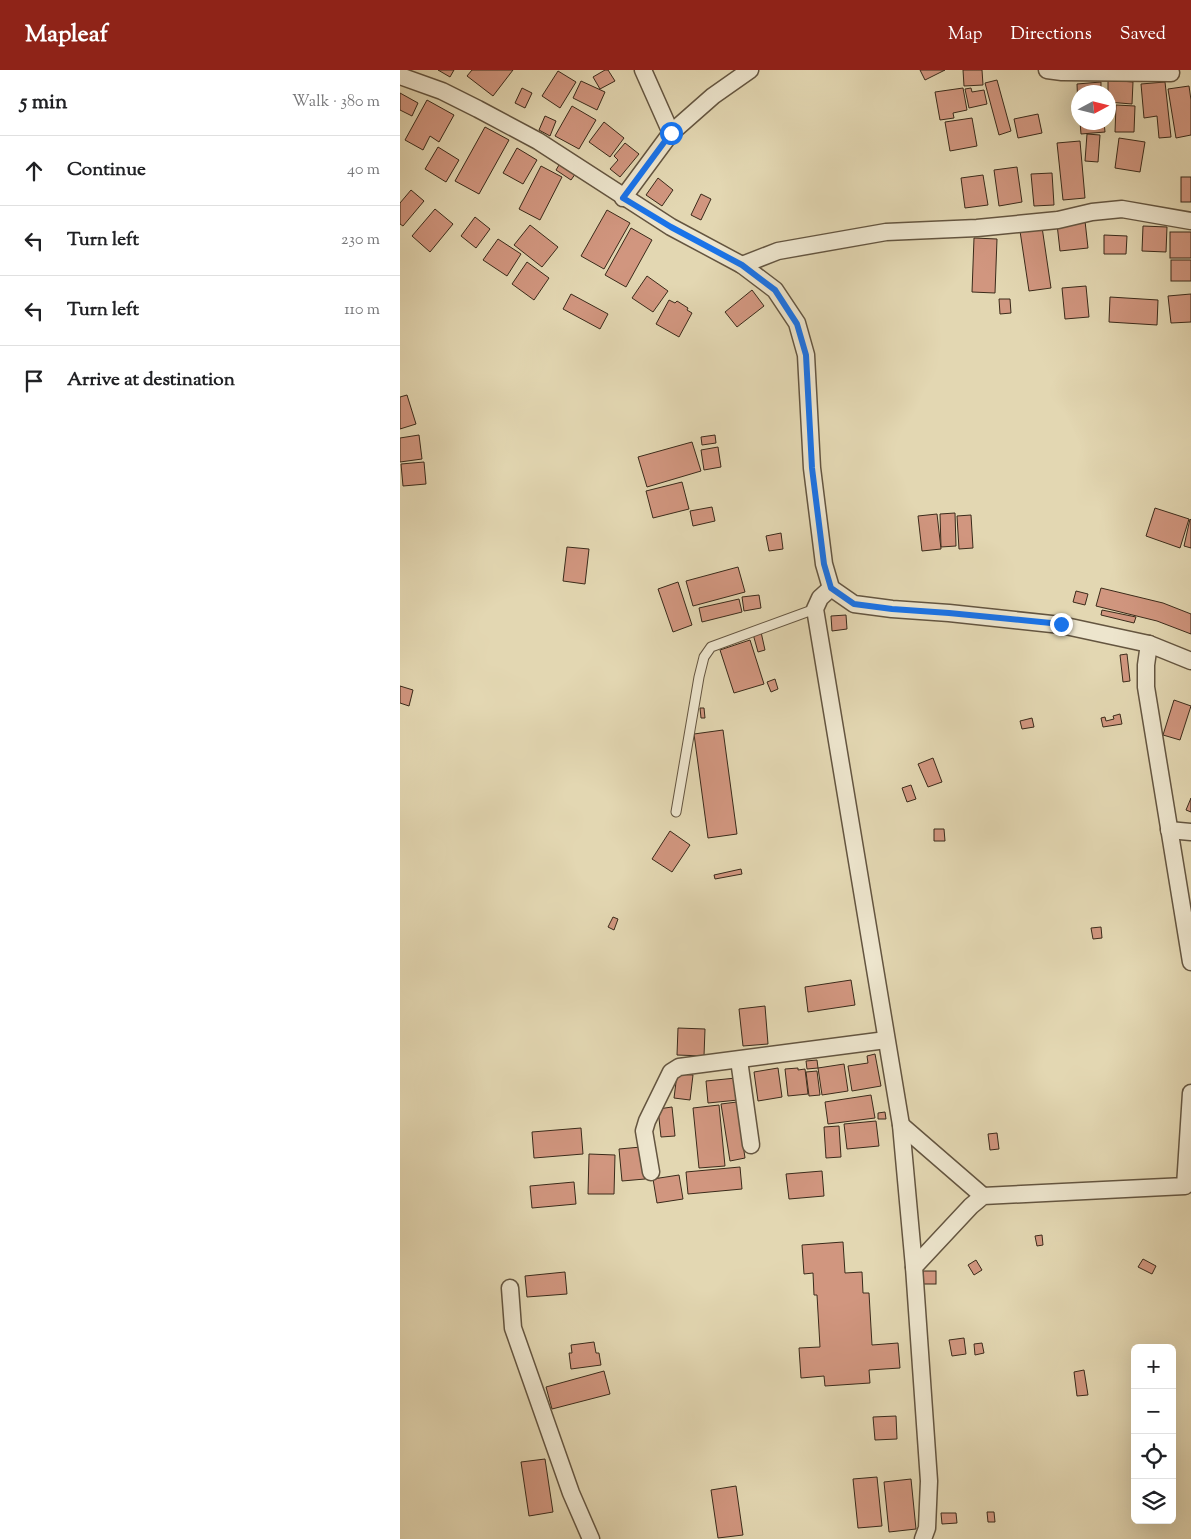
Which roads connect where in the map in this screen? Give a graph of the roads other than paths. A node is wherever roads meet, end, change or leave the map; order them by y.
1 (643, 70) edge
2 (750, 70) edge
3 (1047, 70) edge
4 (1171, 73) dead end
5 (400, 76) edge
6 (671, 133) junction
7 (623, 198) junction
8 (1191, 221) edge
9 (742, 265) junction
10 (831, 588) junction
11 (815, 609) junction
12 (1149, 644) junction
13 (1191, 661) edge
14 (676, 812) dead end
15 (1169, 830) junction
16 (1191, 832) edge
17 (1191, 962) edge
18 (886, 1040) junction
19 (738, 1060) junction
20 (1191, 1093) edge
21 (901, 1125) junction
22 (751, 1145) dead end
23 (651, 1172) dead end
24 (1189, 1188) edge
25 (983, 1196) junction
26 (914, 1267) junction
27 (510, 1288) dead end
28 (592, 1539) edge
29 (923, 1539) edge

1 - 6 street
2 - 6 street
3 - 4 street
5 - 7 street
6 - 7 street
7 - 9 street
8 - 9 street
9 - 10 street
10 - 11 street
10 - 12 street
11 - 14 lane
11 - 18 street
12 - 13 street
12 - 15 street
15 - 16 street
15 - 17 street
18 - 19 street
18 - 21 street
19 - 22 street
19 - 23 street
20 - 24 street
21 - 25 street
21 - 26 street
24 - 25 street
25 - 26 street
26 - 29 street
27 - 28 street

